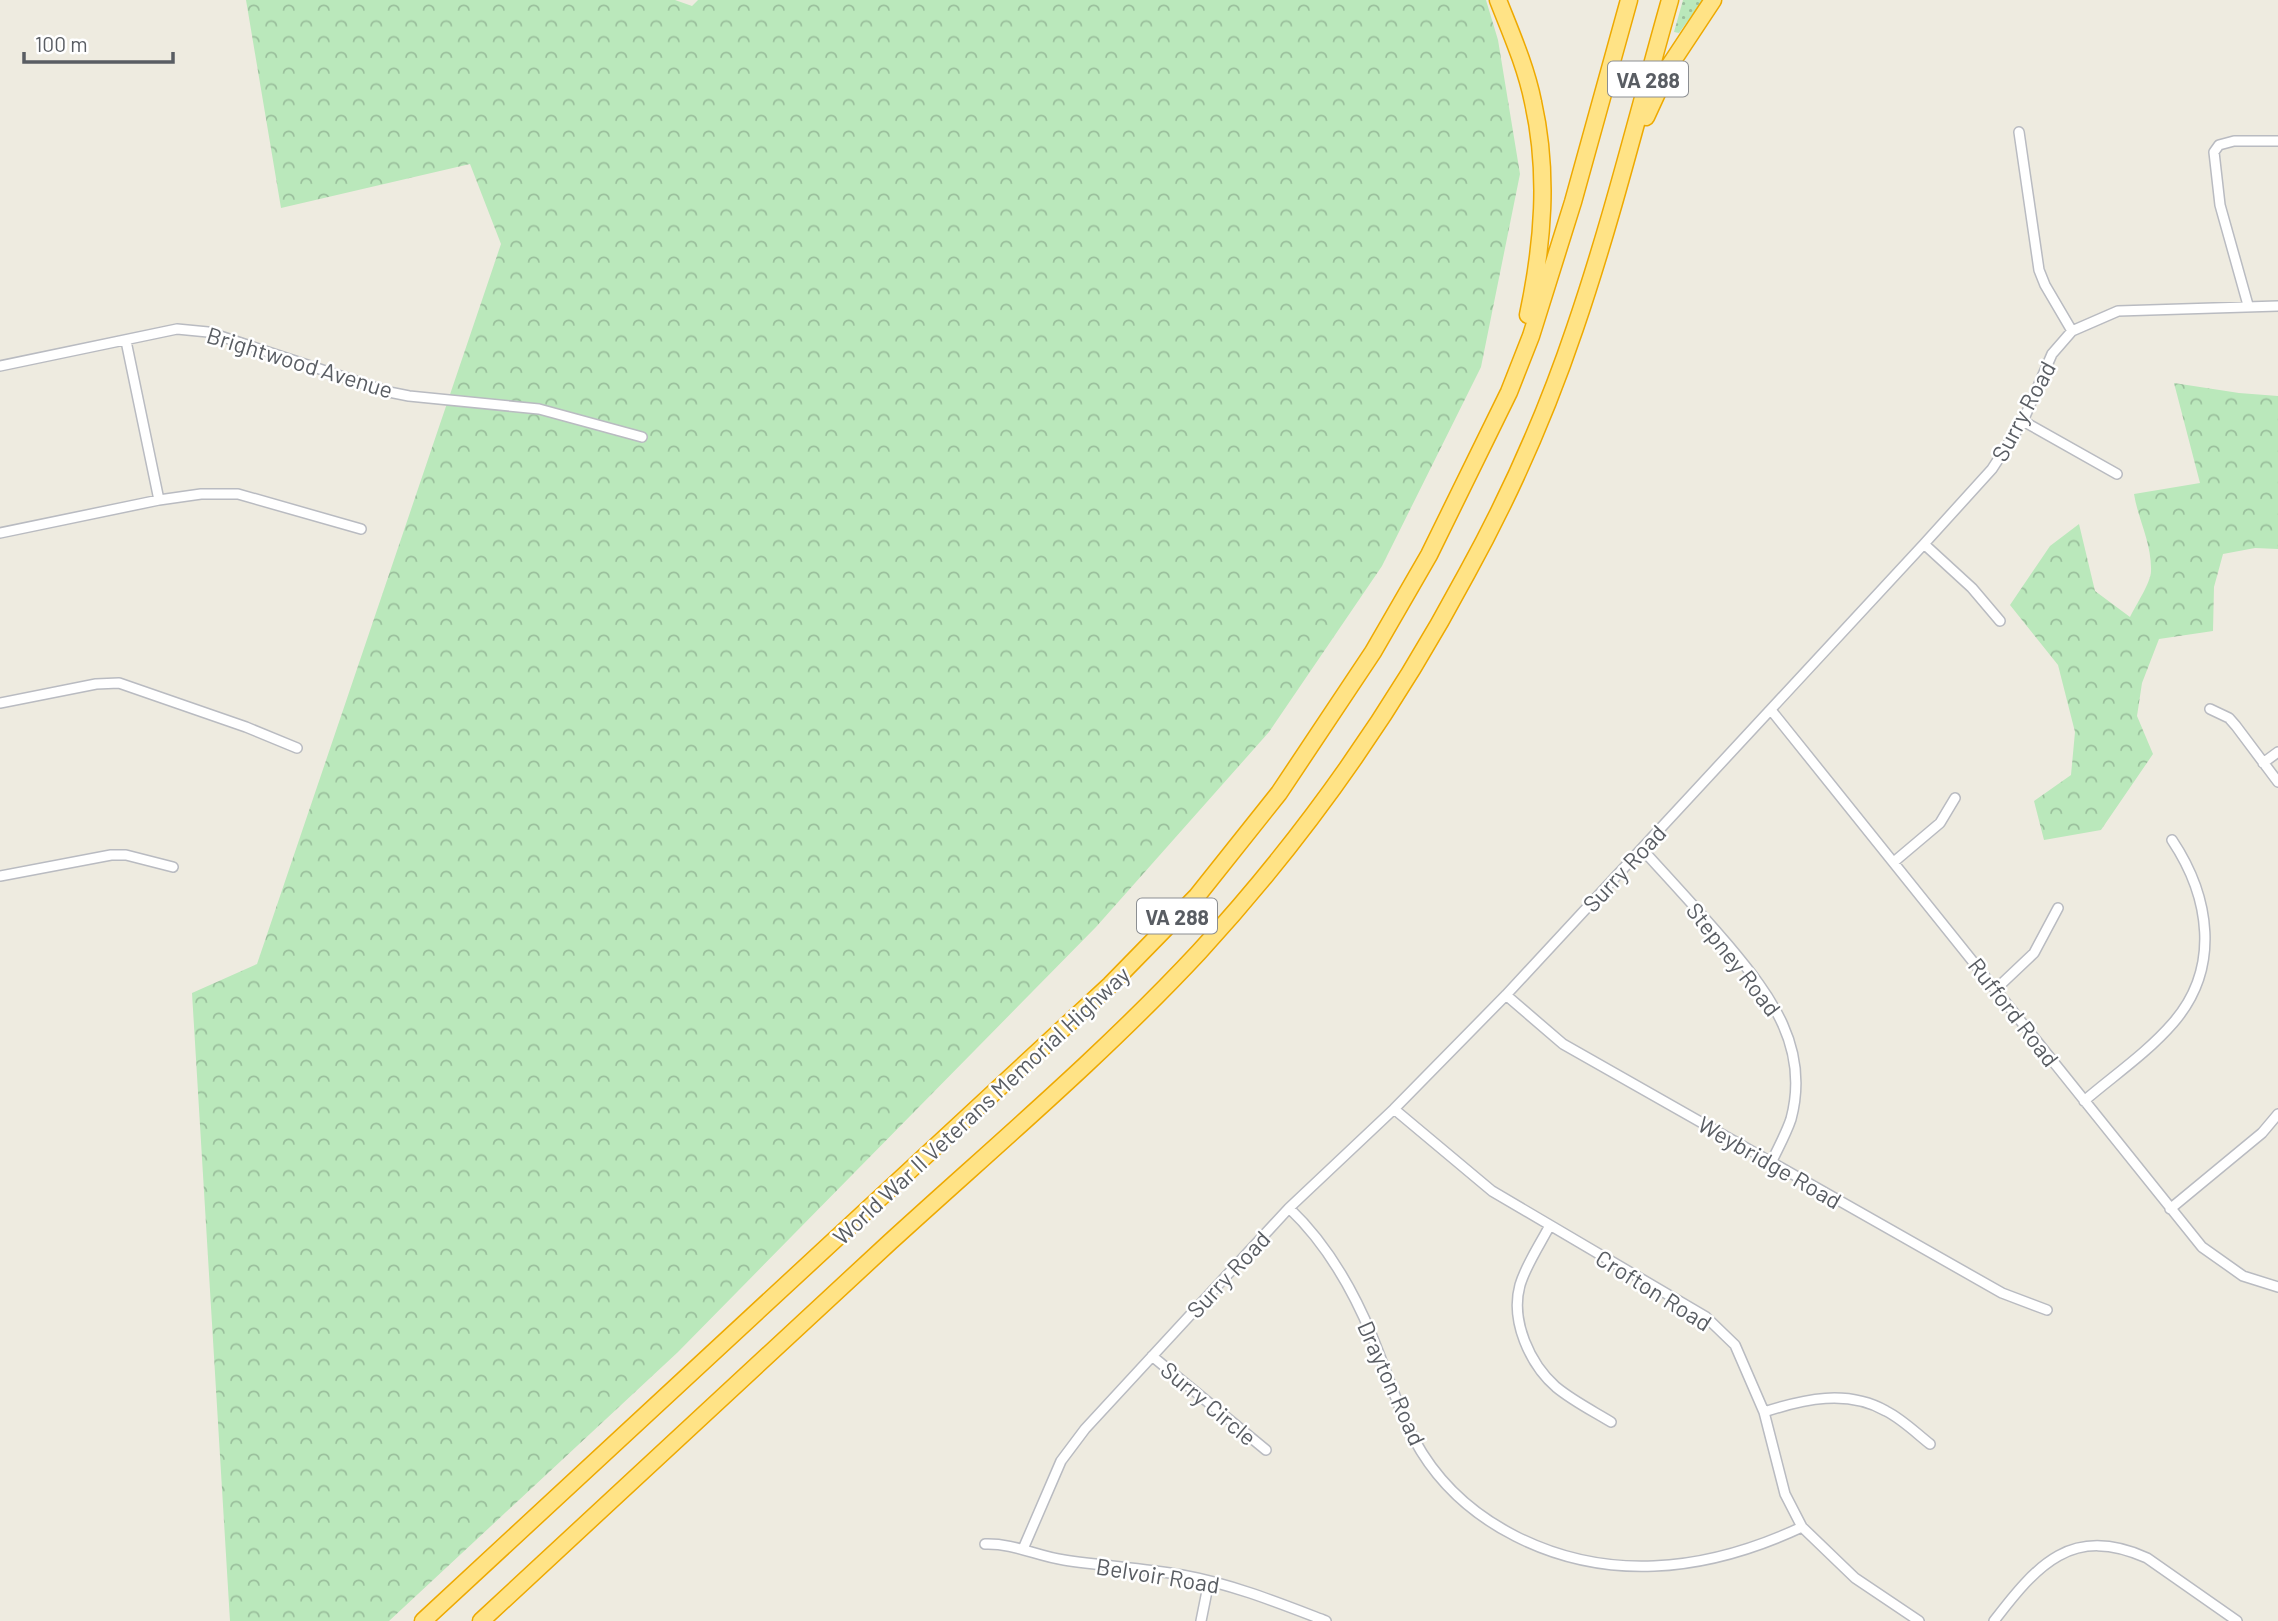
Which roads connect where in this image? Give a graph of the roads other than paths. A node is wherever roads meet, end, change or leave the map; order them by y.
1 (1498, 0) edge
2 (1629, 0) edge
3 (1670, 0) edge
4 (1713, 0) edge
5 (2019, 132) dead end
6 (2278, 141) edge
7 (1627, 157) junction
8 (2248, 305) junction
9 (2278, 306) edge
10 (2072, 331) junction
11 (1531, 336) junction
12 (126, 341) junction
13 (0, 366) edge
14 (2023, 421) junction
15 (642, 437) dead end
16 (2118, 474) dead end
17 (159, 500) junction
18 (361, 529) dead end
19 (0, 533) edge
20 (1924, 544) junction
21 (2000, 621) dead end
22 (0, 704) edge
23 (2210, 709) dead end
24 (1771, 710) junction
25 (297, 748) dead end
26 (2278, 752) edge
27 (2263, 763) junction
28 (2278, 782) edge
29 (1955, 797) dead end
30 (2172, 840) dead end
31 (1642, 849) junction
32 (1895, 861) junction
33 (173, 867) dead end
34 (0, 876) edge
35 (2058, 908) dead end
36 (1996, 989) junction
37 (1506, 995) junction
38 (2084, 1101) junction
39 (1394, 1110) junction
40 (2278, 1114) edge
41 (1771, 1163) junction
42 (1289, 1208) junction
43 (2170, 1209) junction
44 (1549, 1227) junction
45 (2278, 1287) edge
46 (2047, 1310) dead end
47 (1152, 1356) junction
48 (1764, 1412) junction
49 (1611, 1422) dead end
50 (1930, 1444) dead end
51 (1266, 1450) dead end
52 (1801, 1527) junction
53 (985, 1544) dead end
54 (1023, 1549) junction
55 (1209, 1581) junction
56 (423, 1621) edge
57 (481, 1621) edge
58 (1201, 1621) edge
59 (1326, 1621) edge
60 (1919, 1621) edge
61 (1994, 1621) edge
62 (2237, 1621) edge

1 - 11 highway
2 - 11 highway, World War II Veterans Memorial Highway / VA 288
3 - 7 highway, World War II Veterans Memorial Highway / VA 288
4 - 7 highway
5 - 10 street
6 - 8 street
7 - 57 highway, World War II Veterans Memorial Highway / VA 288
8 - 9 street, Surry Road
8 - 10 street, Surry Road
10 - 14 street, Surry Road
11 - 56 highway, World War II Veterans Memorial Highway / VA 288
12 - 13 street, Brightwood Avenue
12 - 15 street, Brightwood Avenue
12 - 17 street
14 - 16 street
14 - 20 street, Surry Road
17 - 18 street
17 - 19 street
20 - 21 street
20 - 24 street, Surry Road
22 - 25 street
23 - 27 street
24 - 31 street, Surry Road
24 - 32 street, Rufford Road
26 - 27 street
27 - 28 street
29 - 32 street
30 - 38 street
31 - 37 street, Surry Road
31 - 41 street, Stepney Road
32 - 36 street, Rufford Road
33 - 34 street
35 - 36 street
36 - 38 street, Rufford Road
37 - 39 street, Surry Road
37 - 41 street, Weybridge Road
38 - 43 street, Rufford Road
39 - 42 street, Surry Road
39 - 44 street, Crofton Road
40 - 43 street
41 - 46 street, Weybridge Road
42 - 47 street, Surry Road
42 - 52 street, Drayton Road
43 - 45 street, Rufford Road
44 - 48 street, Crofton Road
44 - 49 street
47 - 51 street, Surry Circle
47 - 54 street, Surry Road
48 - 50 street
48 - 52 street, Crofton Road
52 - 60 street, Crofton Road
53 - 54 street, Belvoir Road
54 - 55 street, Belvoir Road
55 - 58 street
55 - 59 street, Belvoir Road
61 - 62 street

